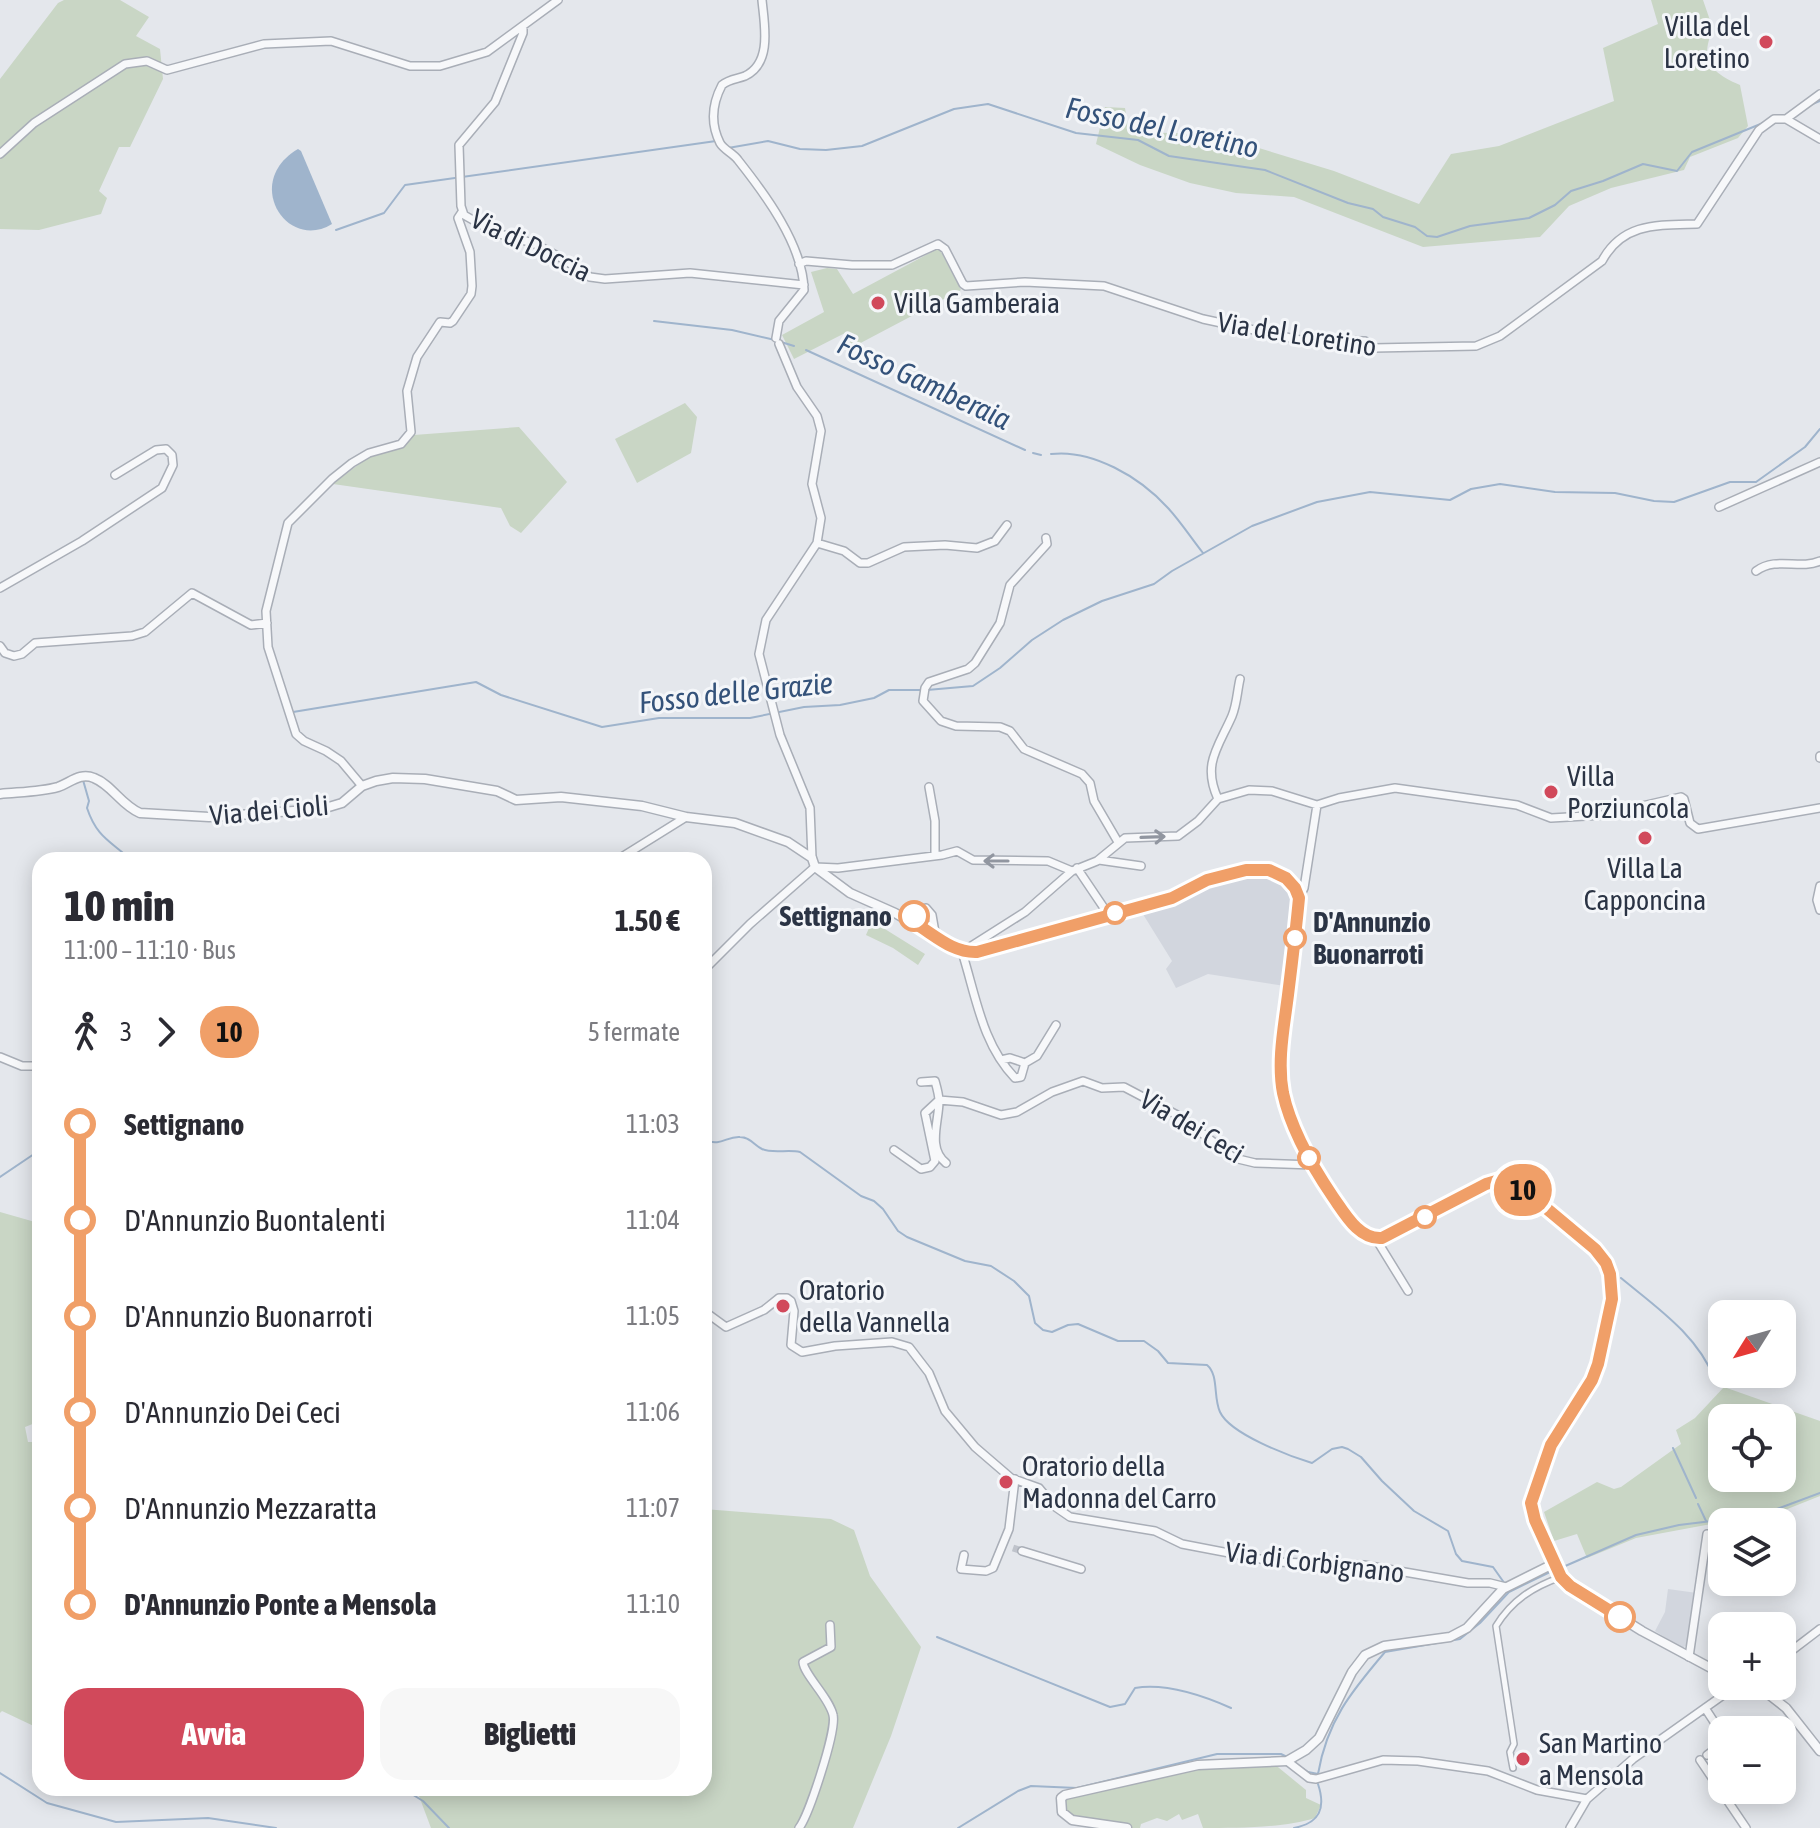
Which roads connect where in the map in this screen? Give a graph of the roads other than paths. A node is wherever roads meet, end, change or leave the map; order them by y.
1 (558, 0) edge
2 (762, 0) edge
3 (523, 26) junction
4 (1820, 94) edge
5 (1786, 119) junction
6 (1820, 139) edge
7 (0, 154) edge
8 (462, 212) junction
9 (799, 264) junction
10 (804, 285) junction
11 (1820, 462) edge
12 (115, 475) dead end
13 (1719, 507) dead end
14 (1007, 525) dead end
15 (1046, 538) dead end
16 (817, 543) junction
17 (1820, 561) edge
18 (1756, 571) dead end
19 (0, 588) edge
20 (267, 623) junction
21 (0, 646) edge
22 (1240, 679) dead end
23 (362, 786) junction
24 (929, 787) dead end
25 (0, 794) edge
26 (1218, 799) junction
27 (1317, 805) junction
28 (1820, 808) edge
29 (686, 817) junction
30 (1118, 842) junction
31 (630, 852) edge
32 (935, 854) junction
33 (1099, 860) junction
34 (813, 863) junction
35 (1141, 866) dead end
36 (1075, 869) junction
37 (1820, 886) edge
38 (1299, 898) junction
39 (1820, 910) edge
40 (1108, 914) junction
41 (908, 920) junction
42 (936, 938) junction
43 (962, 952) junction
44 (712, 962) edge
45 (1056, 1025) dead end
46 (0, 1057) edge
47 (1001, 1060) junction
48 (1025, 1063) junction
49 (32, 1066) edge
50 (921, 1082) dead end
51 (939, 1100) junction
52 (894, 1150) dead end
53 (946, 1163) dead end
54 (1313, 1165) junction
55 (1376, 1239) junction
56 (1408, 1291) dead end
57 (712, 1317) edge
58 (1015, 1479) junction
59 (1707, 1534) dead end
60 (1003, 1545) junction
61 (964, 1555) dead end
62 (1081, 1569) dead end
63 (1558, 1570) junction
64 (1506, 1587) junction
65 (830, 1625) dead end
66 (1820, 1629) edge
67 (1796, 1647) edge
68 (1689, 1657) junction
69 (1708, 1667) edge
70 (1716, 1700) edge
71 (1776, 1700) edge
72 (1705, 1708) junction
73 (1710, 1716) edge
74 (1820, 1751) edge
75 (1287, 1761) junction
76 (1513, 1768) joint
77 (1513, 1779) junction
78 (1587, 1799) junction
79 (1732, 1804) edge
80 (799, 1828) edge
81 (1127, 1828) edge
82 (1570, 1828) edge
83 (1746, 1828) edge

1 - 3 street
2 - 9 street
3 - 7 street
3 - 8 street, Via di Doccia
4 - 5 street, Via del Loretino
5 - 6 street
5 - 9 street, Via del Loretino
8 - 10 street, Via di Doccia
8 - 20 street
9 - 10 street
10 - 16 street
11 - 13 street
12 - 19 street
14 - 16 street
15 - 30 street
16 - 34 street
17 - 18 street
20 - 21 street
20 - 23 street
22 - 26 street
23 - 25 street, Via dei Cioli
23 - 29 street, Via dei Cioli
24 - 32 street
26 - 27 street
30 -> 26 street
27 - 28 street
27 - 38 street
29 - 31 street
29 - 34 street, Via dei Cioli
30 - 33 street
32 - 34 street
36 -> 32 street
33 - 35 street
33 - 36 street
34 - 41 street, Via dei Cioli
34 - 44 street
36 - 40 street
36 - 43 street
37 - 39 street
38 - 40 street
38 - 54 street
40 - 43 street
41 - 42 street, Via dei Cioli
41 - 42 street
42 - 43 street, Via dei Cioli
43 - 47 street
45 - 48 street
46 - 49 street
47 - 48 street
47 - 48 street
50 - 51 street
51 - 52 street
51 - 53 street
51 - 54 street, Via dei Ceci
54 - 55 street
55 - 56 street
55 - 63 street
57 - 58 street, Via di Corbignano
58 - 60 street
58 - 64 street, Via di Corbignano
59 - 68 street
60 - 61 street
60 - 62 street
63 - 64 street
63 - 68 street
63 - 76 street
64 - 75 street
65 - 80 street
66 - 67 street
68 - 69 street
70 - 72 street
71 - 74 street
72 - 73 street
72 - 78 street
75 - 77 street
75 - 81 street
76 - 77 street
77 - 78 street
78 - 82 street
79 - 83 street

